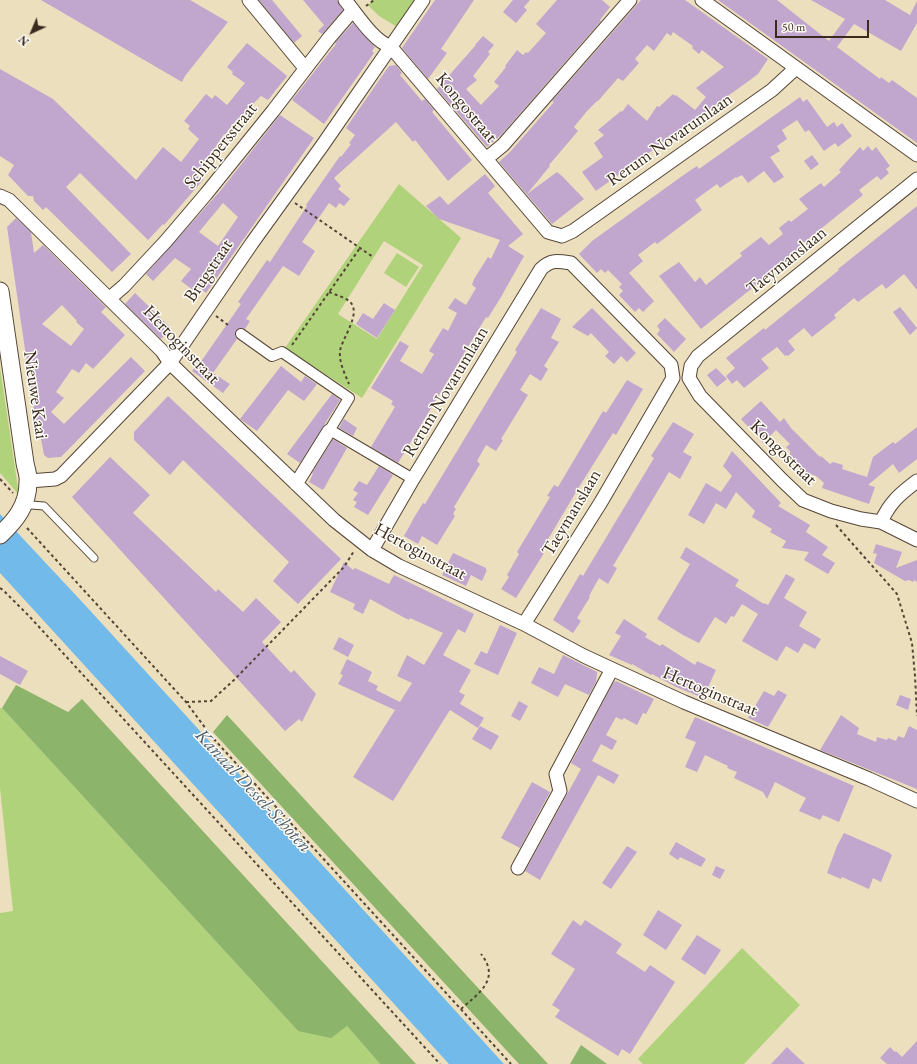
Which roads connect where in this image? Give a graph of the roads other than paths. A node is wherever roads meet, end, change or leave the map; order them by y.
1 (249, 0) edge
2 (345, 0) edge
3 (423, 0) edge
4 (630, 0) edge
5 (702, 0) edge
6 (353, 10) junction
7 (390, 46) junction
8 (305, 68) junction
9 (796, 68) junction
10 (917, 155) edge
11 (486, 159) junction
12 (917, 179) edge
13 (0, 196) edge
14 (562, 236) joint
15 (558, 260) joint
16 (0, 291) edge
17 (110, 298) junction
18 (241, 334) dead end
19 (170, 363) junction
20 (689, 378) joint
21 (330, 430) junction
22 (413, 479) junction
23 (28, 481) junction
24 (917, 481) edge
25 (296, 484) junction
26 (17, 517) edge
27 (881, 522) junction
28 (917, 540) edge
29 (372, 550) junction
30 (94, 558) dead end
31 (524, 624) junction
32 (612, 669) junction
33 (917, 801) edge
34 (518, 868) dead end

1 - 8 street
2 - 6 street, Kongostraat
3 - 7 street, Brugstraat
4 - 11 street
5 - 9 street
6 - 7 street, Kongostraat
6 - 8 street, Schippersstraat
7 - 11 street, Kongostraat
7 - 19 street, Brugstraat
8 - 17 street, Schippersstraat
9 - 10 street
9 - 14 street, Rerum Novarumlaan
11 - 14 street, Kongostraat
12 - 20 street, Taeymanslaan
13 - 17 street, Hertoginstraat
15 - 22 street, Rerum Novarumlaan
15 - 31 street, Taeymanslaan
16 - 23 street, Nieuwe Kaai
17 - 19 street, Hertoginstraat
18 - 21 street
19 - 23 street, Brugstraat
19 - 25 street, Hertoginstraat
20 - 27 street, Kongostraat
21 - 22 street
21 - 25 street
22 - 29 street, Rerum Novarumlaan
23 - 26 street, Nieuwe Kaai
24 - 27 street
25 - 29 street, Hertoginstraat
26 - 30 lane
27 - 28 street, Kongostraat
29 - 31 street, Hertoginstraat
31 - 32 street, Hertoginstraat
32 - 33 street, Hertoginstraat
32 - 34 street

